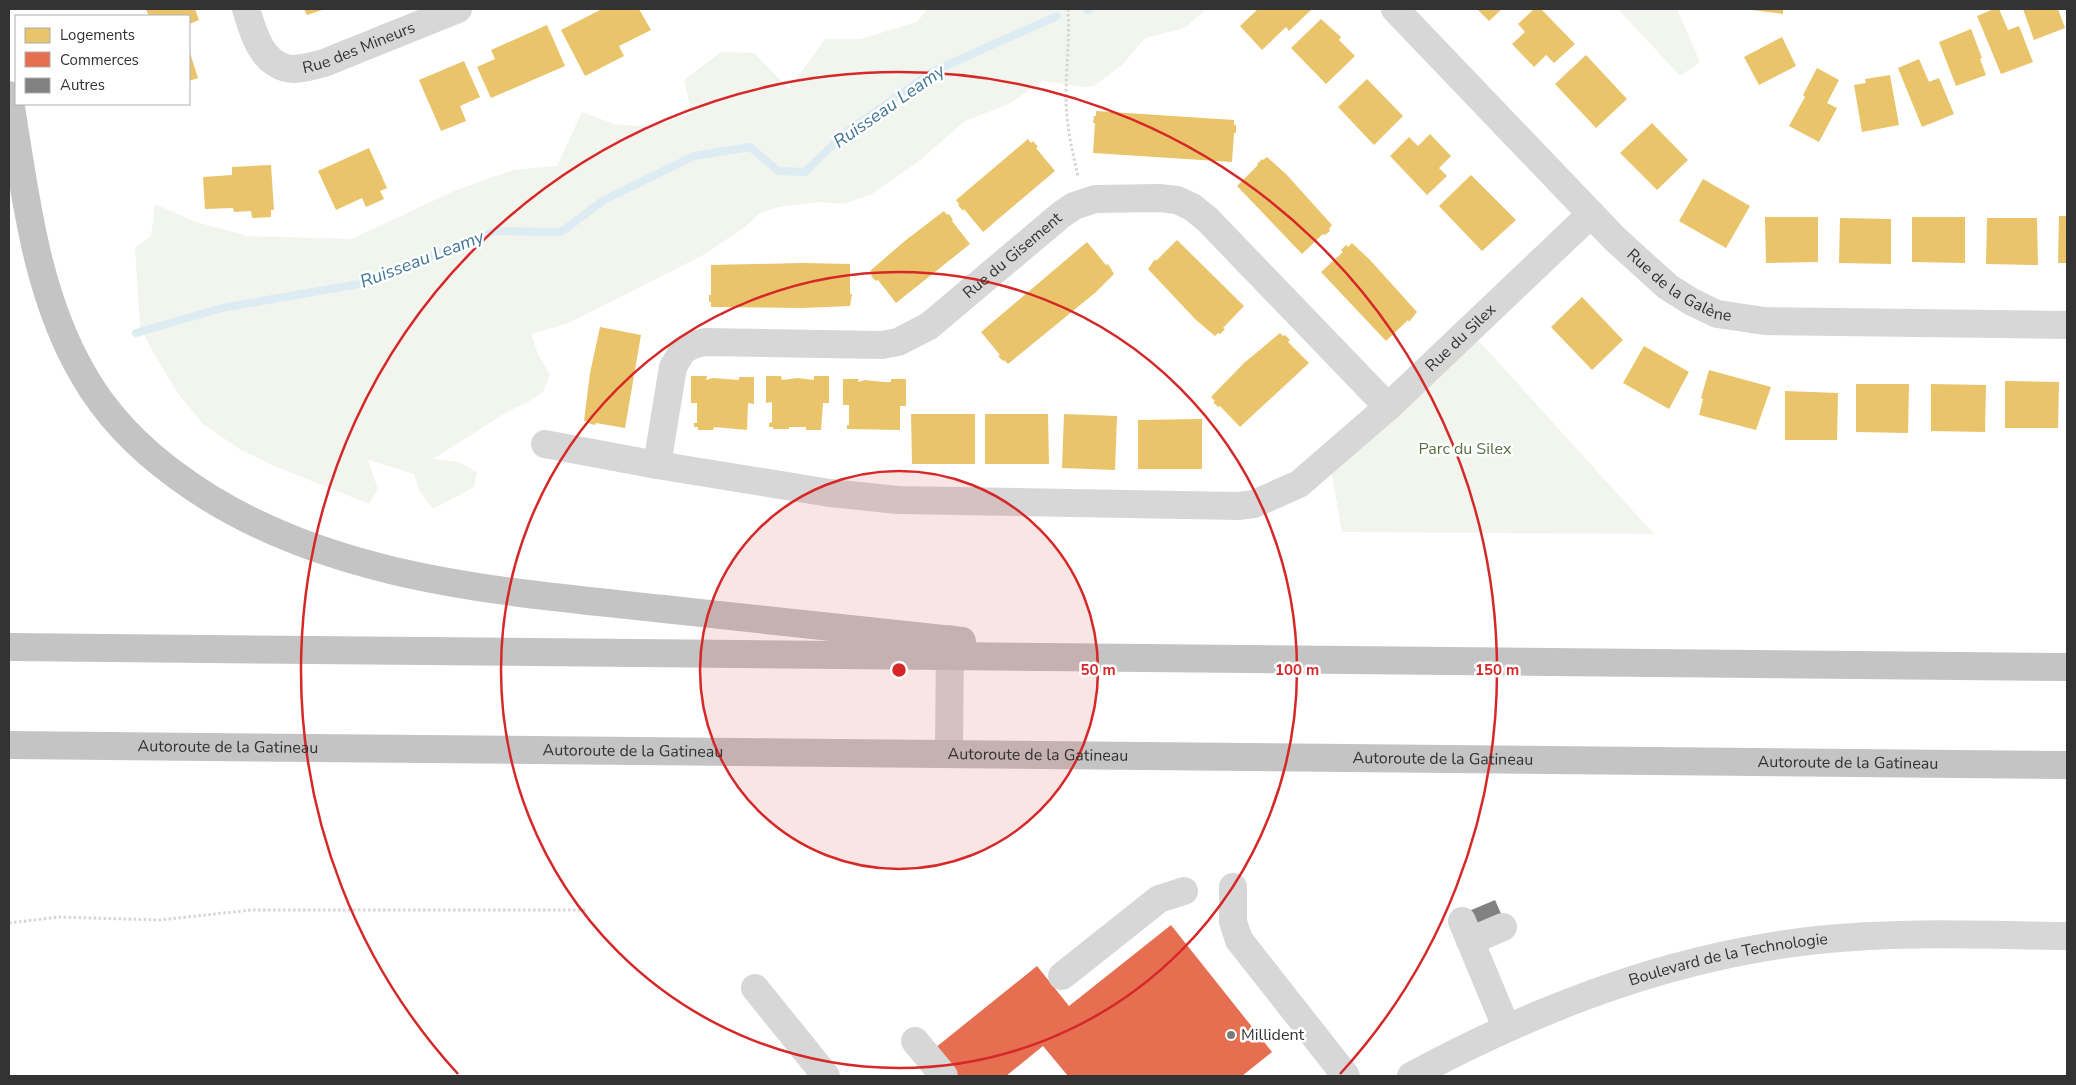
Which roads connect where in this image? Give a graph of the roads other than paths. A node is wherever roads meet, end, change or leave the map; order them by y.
1 (246, 9) edge
2 (458, 9) edge
3 (1395, 9) edge
4 (9, 95) edge
5 (1591, 214) junction
6 (2067, 325) edge
7 (1388, 407) junction
8 (545, 444) dead end
9 (657, 465) junction
10 (9, 647) edge
11 (950, 648) junction
12 (2067, 667) edge
13 (9, 745) edge
14 (133, 746) junction
15 (948, 753) junction
16 (9, 757) edge
17 (2067, 765) edge
18 (1233, 887) dead end
19 (1184, 891) dead end
20 (1503, 927) dead end
21 (2067, 936) edge
22 (1062, 976) dead end
23 (755, 988) dead end
24 (1506, 1027) junction
25 (915, 1041) dead end
26 (826, 1076) edge
27 (944, 1076) edge
28 (1346, 1076) edge
29 (1411, 1076) edge

1 - 2 street, Rue des Mineurs
3 - 5 street, Rue de la Galène
4 - 11 highway
5 - 6 street, Rue de la Galène
5 - 7 street, Rue du Silex
7 - 9 street, Rue du Silex
7 - 9 street, Rue du Gisement
8 - 9 street
10 - 11 highway
11 - 12 highway
11 - 15 street
13 - 14 highway, Autoroute de la Gatineau
14 - 15 highway, Autoroute de la Gatineau
14 - 16 highway
15 - 17 highway, Autoroute de la Gatineau
18 - 28 street
19 - 22 street
20 - 24 street
21 - 24 street, Boulevard de la Technologie
23 - 26 street
24 - 29 street, Boulevard de la Technologie
25 - 27 street

